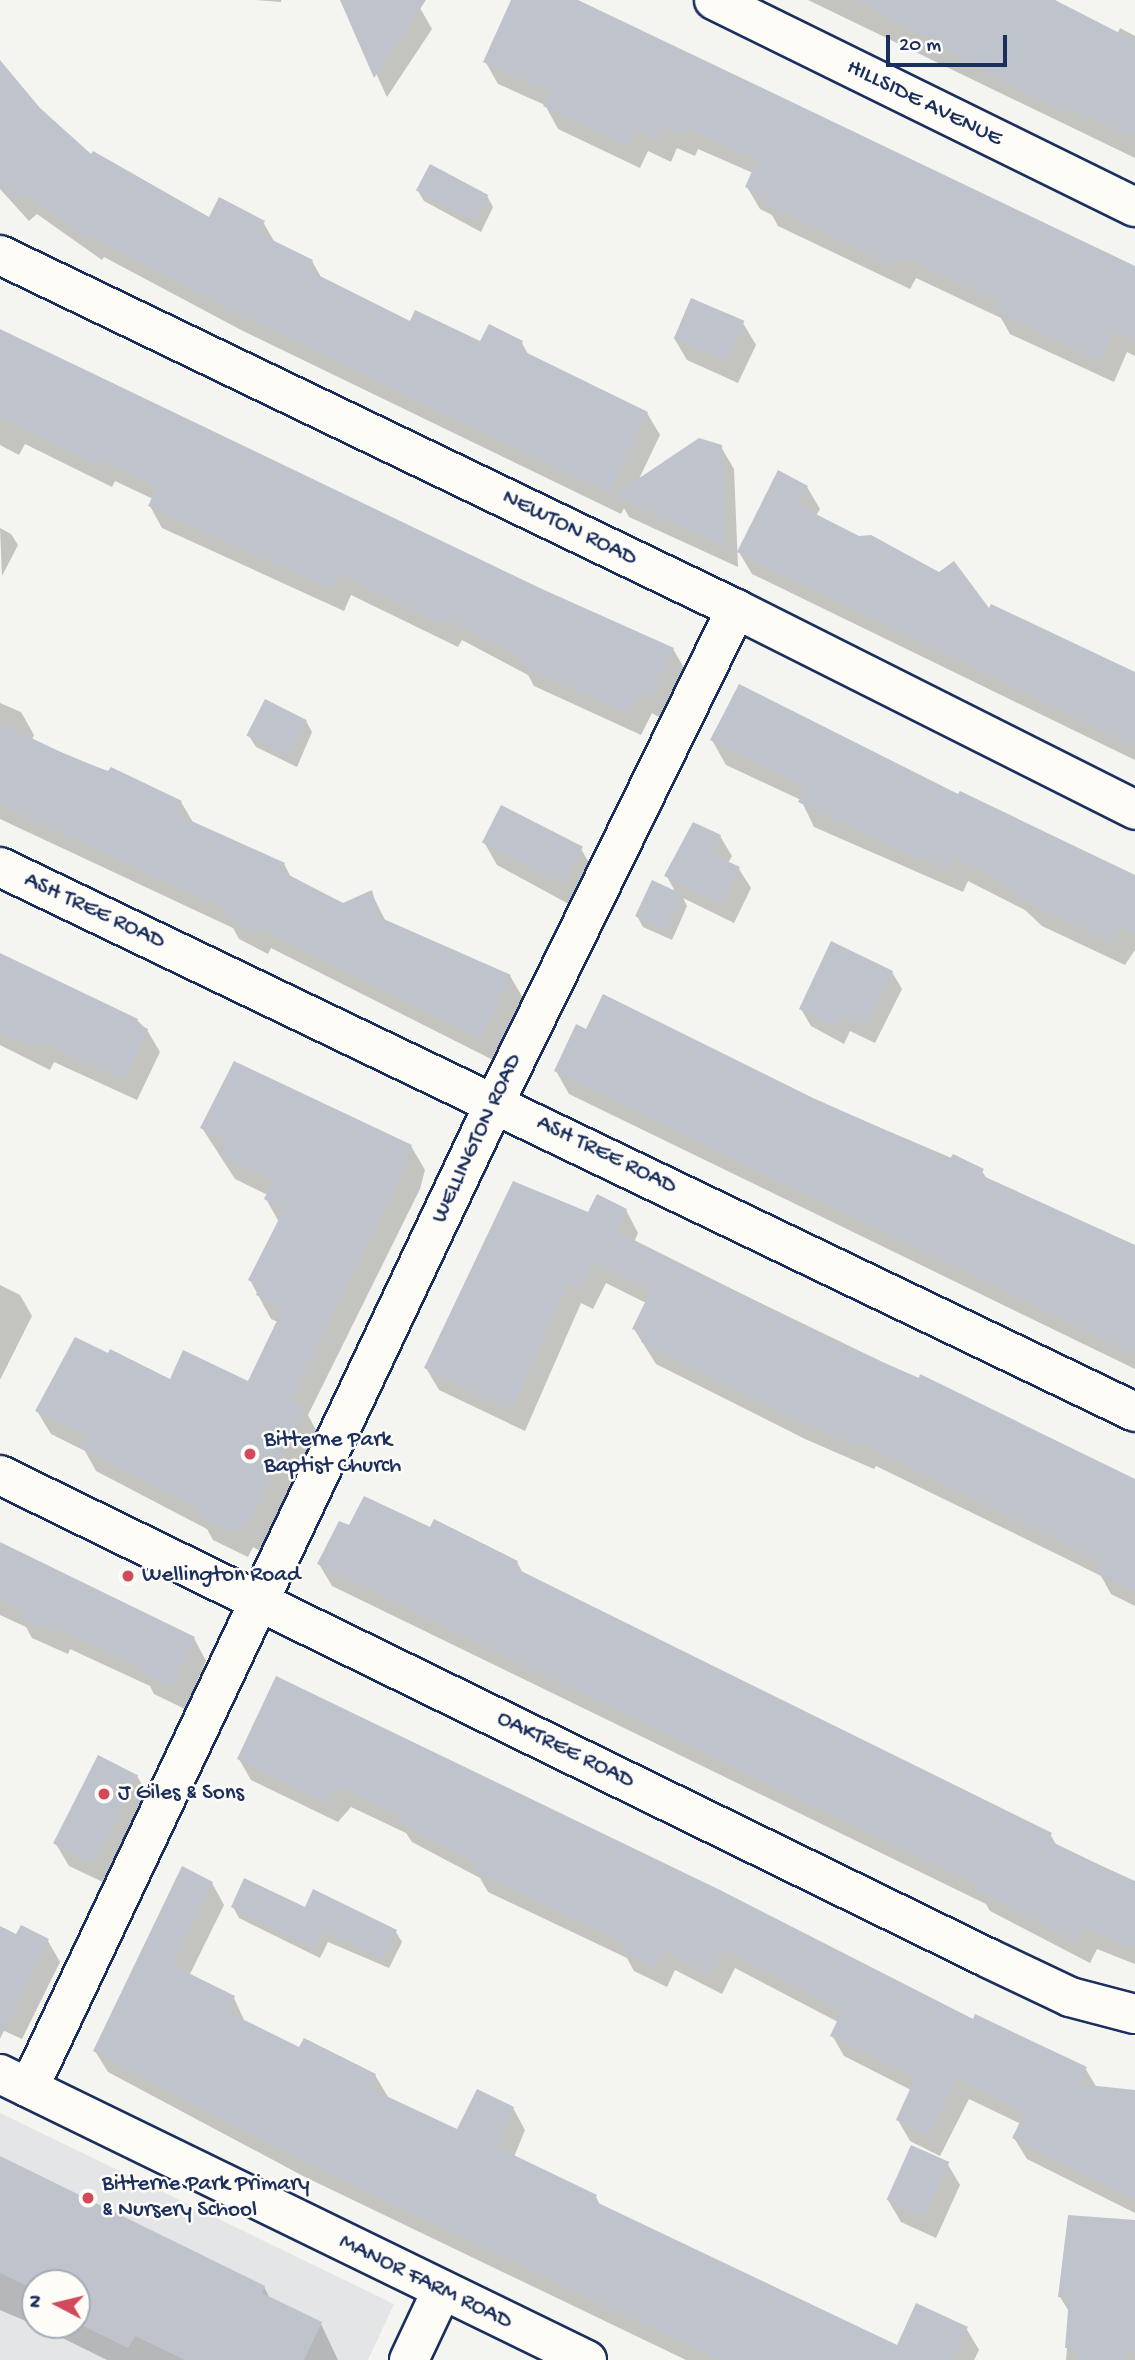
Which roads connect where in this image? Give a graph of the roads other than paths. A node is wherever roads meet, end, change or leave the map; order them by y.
1 (714, 0) edge
2 (1135, 206) edge
3 (0, 256) edge
4 (736, 609) junction
5 (1135, 810) edge
6 (0, 867) edge
7 (495, 1102) junction
8 (1135, 1412) edge
9 (0, 1475) edge
10 (259, 1601) junction
11 (1135, 2014) edge
12 (15, 2081) edge
13 (441, 2292) junction
14 (409, 2360) edge
15 (587, 2360) edge

1 - 2 street, HILLSIDE AVENUE
3 - 4 street, NEWTON ROAD
4 - 5 street, NEWTON ROAD
4 - 7 street, WELLINGTON ROAD
6 - 7 street, ASH TREE ROAD
7 - 8 street, ASH TREE ROAD
7 - 10 street, WELLINGTON ROAD
9 - 10 street, OAKTREE ROAD
10 - 11 street, OAKTREE ROAD
10 - 12 street, WELLINGTON ROAD
12 - 13 street, MANOR FARM ROAD
13 - 14 street
13 - 15 street, MANOR FARM ROAD

